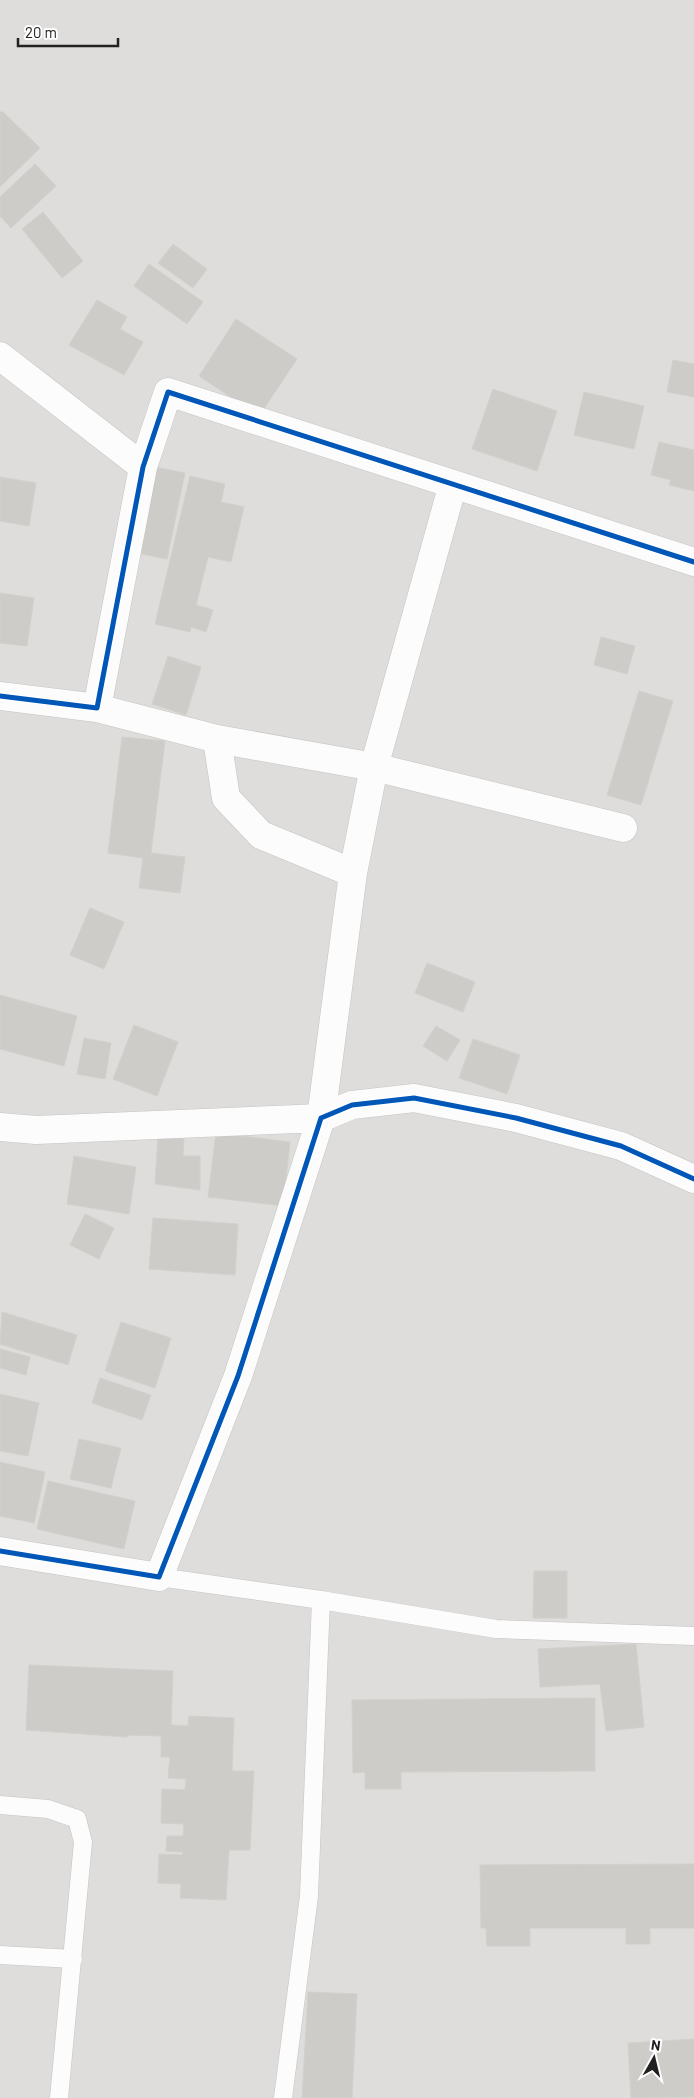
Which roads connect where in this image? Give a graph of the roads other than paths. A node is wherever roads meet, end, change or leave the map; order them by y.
1 (0, 356) edge
2 (143, 467) junction
3 (453, 484) junction
4 (694, 562) edge
5 (0, 696) edge
6 (97, 708) junction
7 (217, 739) junction
8 (374, 767) junction
9 (623, 828) dead end
10 (353, 873) junction
11 (321, 1118) junction
12 (0, 1127) edge
13 (694, 1179) edge
14 (0, 1550) edge
15 (159, 1577) junction
16 (321, 1600) junction
17 (694, 1636) edge
18 (0, 1805) edge
19 (0, 1955) edge
20 (73, 1959) junction
21 (58, 2098) edge
22 (283, 2098) edge

1 - 2 street
2 - 3 street
2 - 6 street
3 - 4 street
3 - 8 street
5 - 6 street
6 - 7 street
7 - 8 street
7 - 10 street
8 - 9 street
8 - 10 street
10 - 11 street
11 - 12 street
11 - 13 street
11 - 15 street
14 - 15 street
15 - 16 lane
16 - 17 lane
16 - 22 lane
18 - 20 lane
19 - 20 lane
20 - 21 lane

